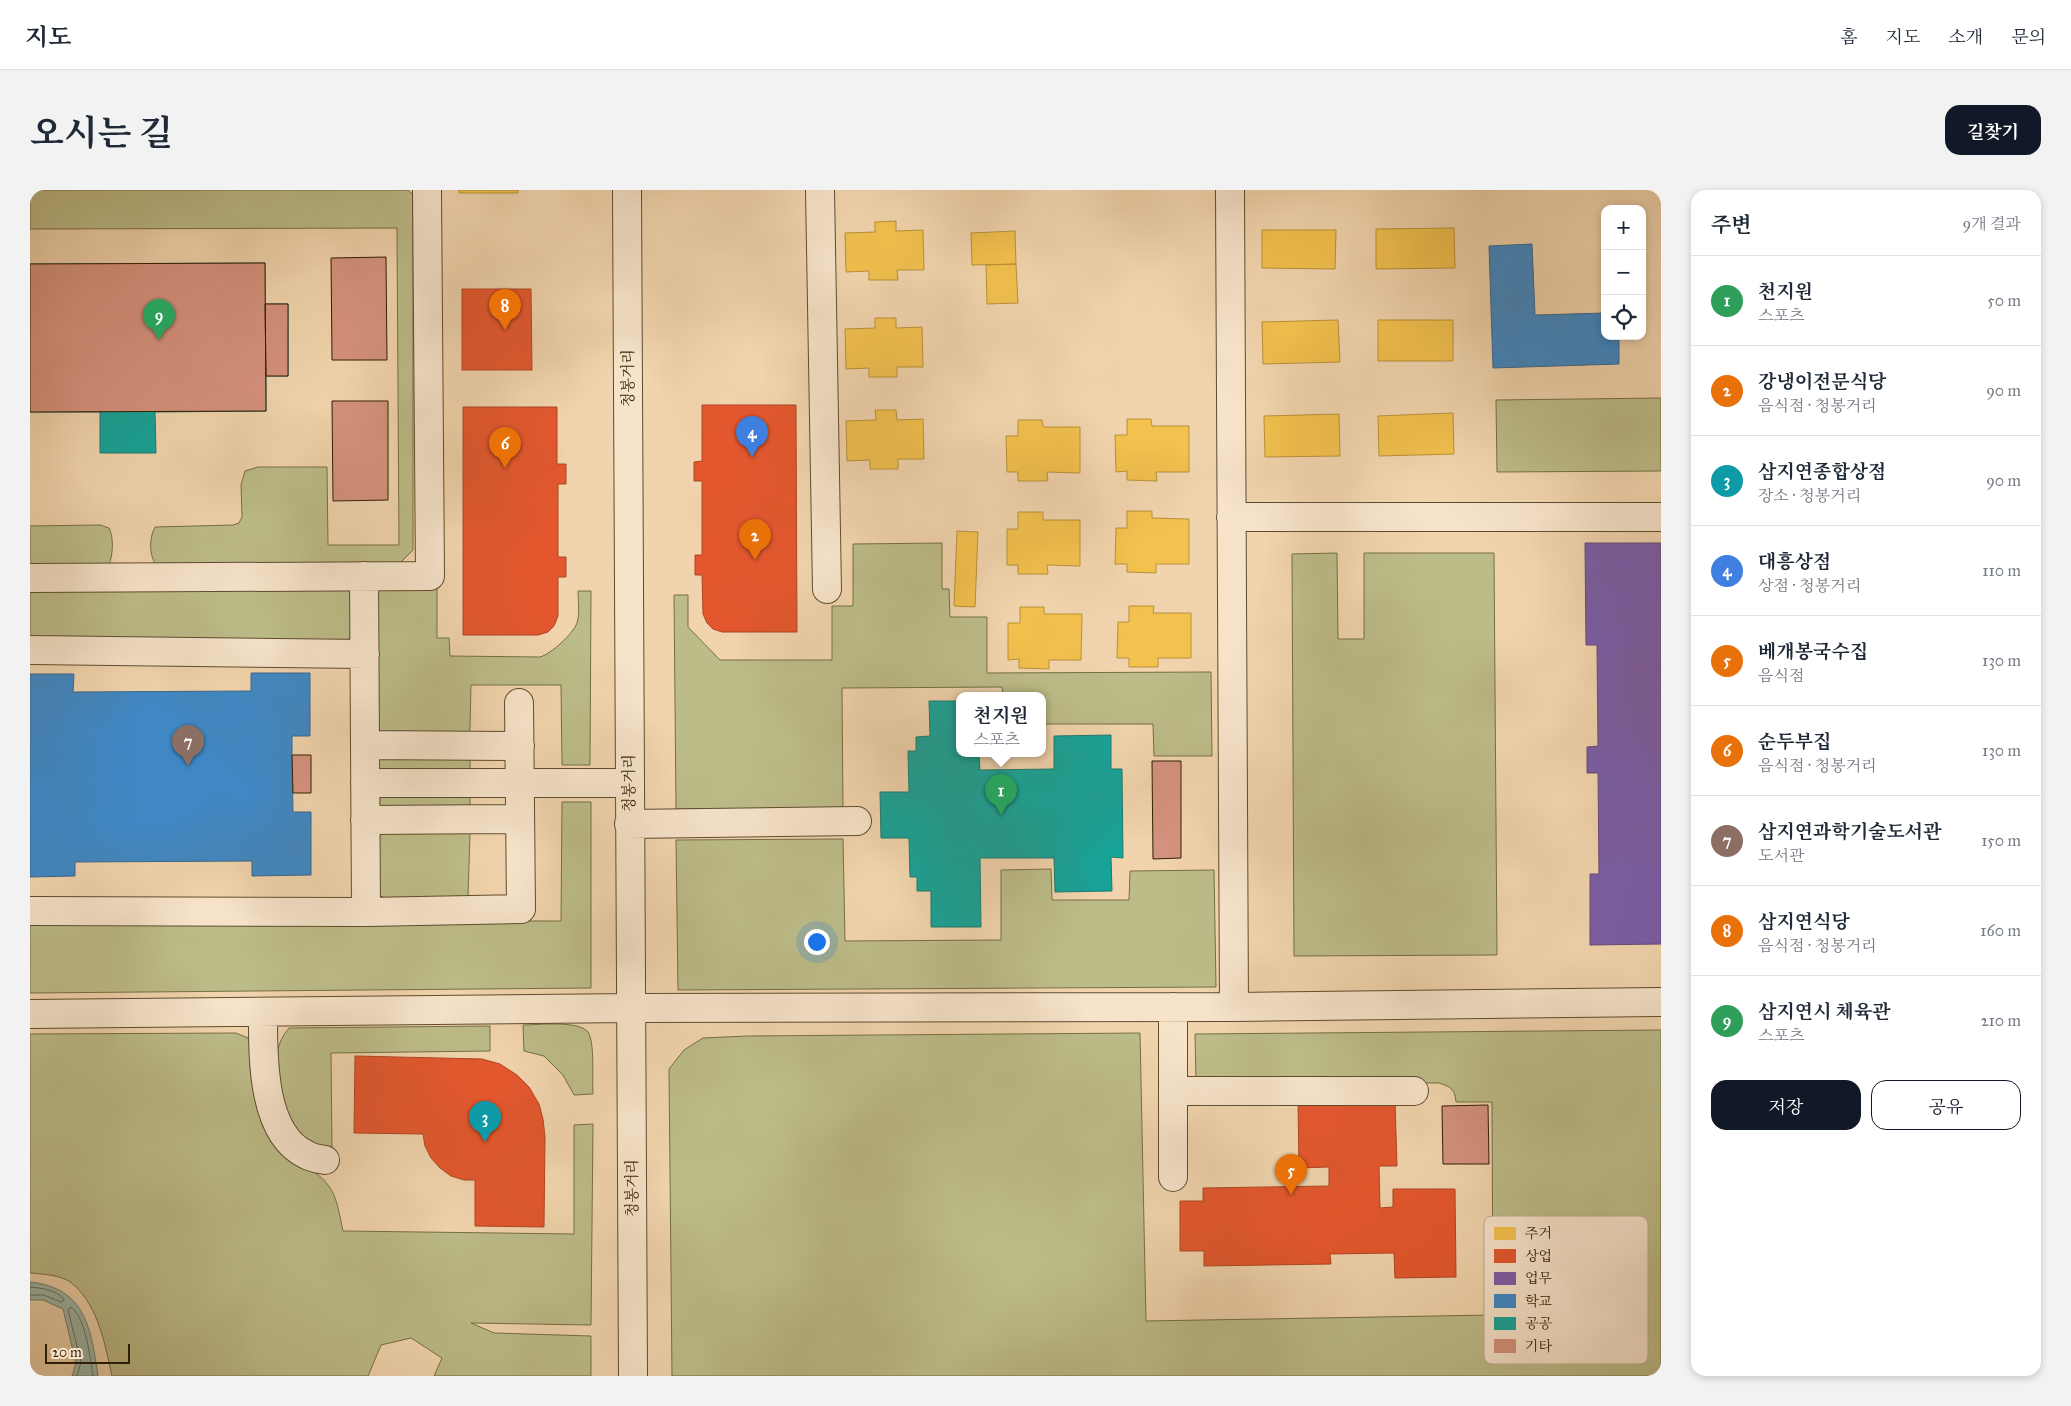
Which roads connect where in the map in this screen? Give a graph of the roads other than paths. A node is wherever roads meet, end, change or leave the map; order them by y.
1 (427, 190) edge
2 (627, 190) edge
3 (820, 190) edge
4 (1230, 190) edge
5 (1231, 517) junction
6 (1661, 517) edge
7 (364, 576) junction
8 (30, 578) edge
9 (827, 589) dead end
10 (30, 650) edge
11 (365, 654) junction
12 (519, 703) dead end
13 (365, 745) junction
14 (520, 746) junction
15 (365, 783) junction
16 (520, 783) junction
17 (629, 783) junction
18 (520, 819) junction
19 (365, 820) junction
20 (858, 821) dead end
21 (630, 824) junction
22 (30, 910) edge
23 (366, 912) junction
24 (1661, 1002) edge
25 (1173, 1007) junction
26 (1234, 1007) junction
27 (631, 1008) junction
28 (263, 1012) junction
29 (30, 1014) edge
30 (1173, 1091) junction
31 (1414, 1091) dead end
32 (325, 1160) dead end
33 (1173, 1177) dead end
34 (633, 1376) edge

1 - 7 street
2 - 17 street, 청봉거리
3 - 9 street
4 - 5 street
5 - 6 street
5 - 26 street
7 - 8 street
7 - 11 street
10 - 11 street
11 - 13 street
12 - 14 street
13 - 14 street
13 - 15 street
14 - 16 street
15 - 16 street
15 - 19 street
16 - 17 street
16 - 18 street
17 - 21 street, 청봉거리
18 - 19 street
18 - 23 street
19 - 23 street
20 - 21 street
21 - 27 street, 청봉거리
22 - 23 street
24 - 26 street
25 - 26 street
25 - 27 street
25 - 30 street
27 - 28 street
27 - 34 street, 청봉거리
28 - 29 street
28 - 32 street
30 - 31 street
30 - 33 street

